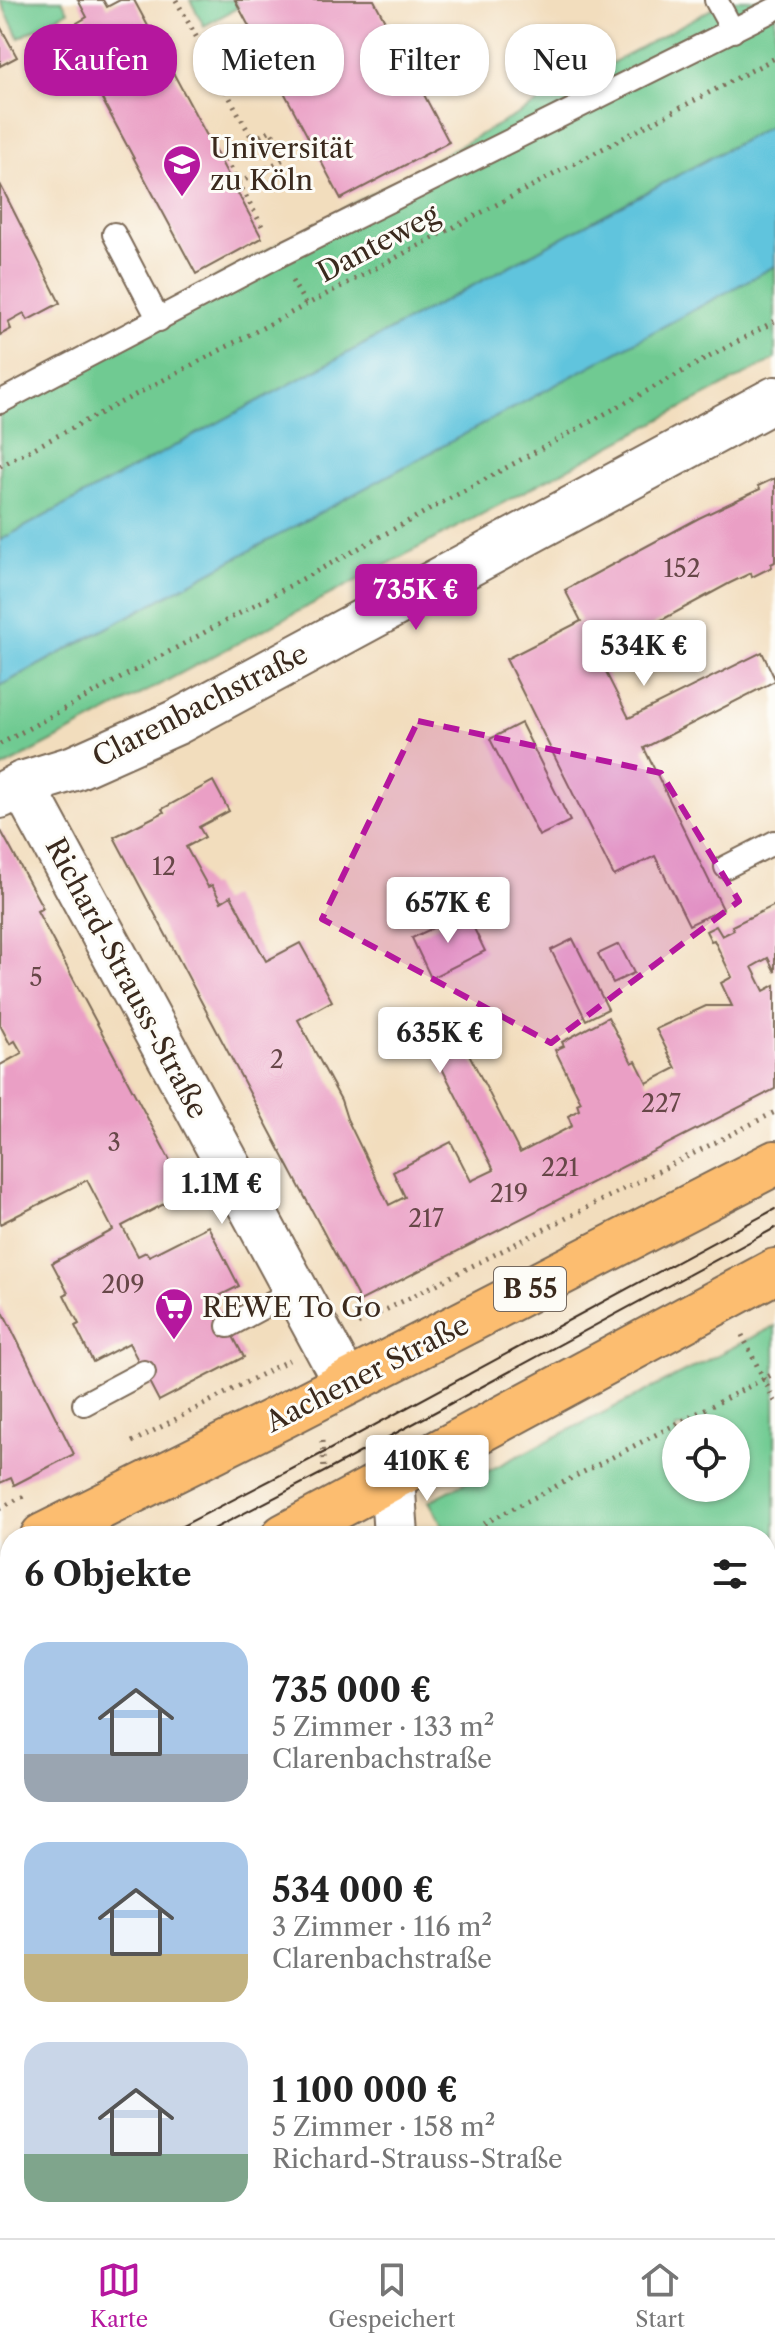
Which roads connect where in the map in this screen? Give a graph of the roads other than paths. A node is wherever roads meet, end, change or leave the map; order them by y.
1 (716, 0) edge
2 (775, 9) edge
3 (733, 31) junction
4 (114, 234) dead end
5 (159, 320) junction
6 (775, 399) edge
7 (0, 402) edge
8 (11, 790) edge
9 (775, 842) edge
10 (726, 867) dead end
11 (775, 1163) edge
12 (775, 1271) edge
13 (295, 1290) junction
14 (228, 1326) dead end
15 (144, 1372) dead end
16 (346, 1383) junction
17 (84, 1404) dead end
18 (392, 1477) junction
19 (67, 1526) edge
20 (302, 1526) edge
21 (395, 1526) edge

1 - 3 lane
2 - 3 lane
3 - 5 lane
4 - 5 lane
5 - 7 lane
6 - 8 street, Clarenbachstraße
8 - 13 street, Richard-Strauss-Straße
9 - 10 lane
11 - 16 main road, Aachener Straße / B 55
12 - 18 main road
13 - 14 lane
13 - 16 street, Richard-Strauss-Straße
15 - 17 lane
16 - 19 main road, Aachener Straße / B 55
18 - 20 main road
18 - 21 street

